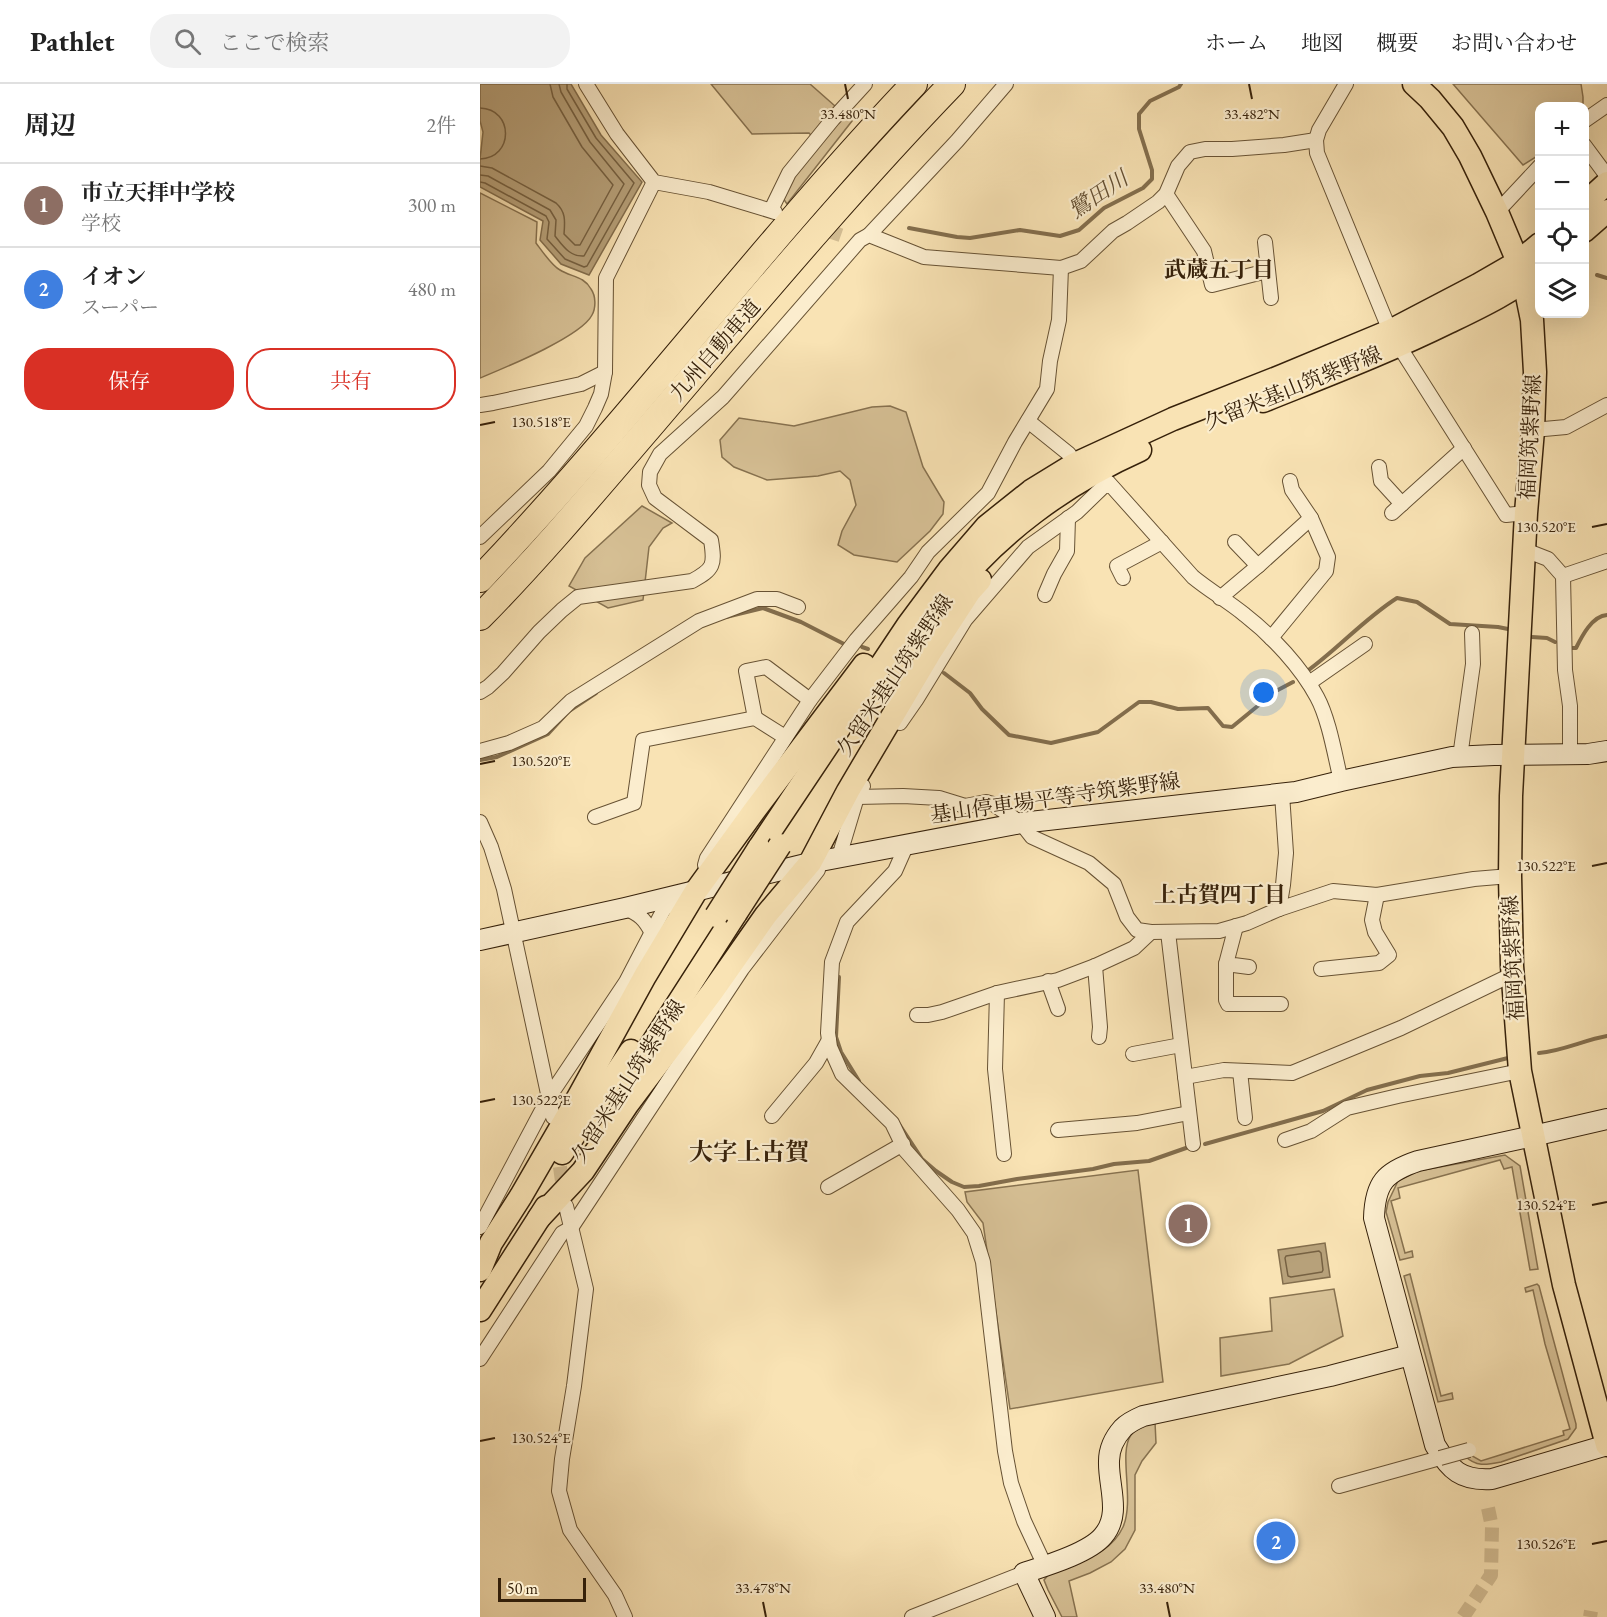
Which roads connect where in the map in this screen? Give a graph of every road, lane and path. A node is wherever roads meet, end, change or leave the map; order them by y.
1 (586, 84) edge
2 (865, 84) edge
3 (914, 84) edge
4 (952, 84) edge
5 (1006, 84) edge
6 (1346, 84) edge
7 (1414, 84) edge
8 (1607, 105) edge
9 (1589, 118) edge
10 (1316, 140) junction
11 (1589, 152) edge
12 (1535, 170) edge
13 (1607, 176) edge
14 (654, 182) junction
15 (1607, 183) edge
16 (1166, 194) junction
17 (1589, 199) edge
18 (1607, 211) edge
19 (1497, 212) junction
20 (1589, 227) edge
21 (859, 237) junction
22 (1265, 243) dead end
23 (1535, 253) edge
24 (1061, 268) junction
25 (1267, 271) junction
26 (1527, 271) edge
27 (1271, 298) dead end
28 (1394, 338) junction
29 (605, 372) junction
30 (480, 405) edge
31 (1607, 405) edge
32 (1028, 421) junction
33 (1533, 430) junction
34 (1464, 448) junction
35 (1069, 454) dead end
36 (1379, 467) dead end
37 (1290, 481) dead end
38 (1064, 492) junction
39 (1526, 513) junction
40 (1068, 518) junction
41 (1311, 518) junction
42 (987, 526) junction
43 (480, 537) edge
44 (1162, 542) junction
45 (1235, 542) dead end
46 (1524, 550) junction
47 (1607, 561) edge
48 (1258, 566) junction
49 (1563, 576) junction
50 (1123, 578) dead end
51 (480, 579) edge
52 (1045, 595) dead end
53 (1220, 598) junction
54 (798, 607) dead end
55 (480, 617) edge
56 (1472, 633) dead end
57 (1271, 638) junction
58 (1365, 644) dead end
59 (1309, 683) junction
60 (480, 692) edge
61 (810, 700) junction
62 (755, 718) junction
63 (785, 737) junction
64 (480, 751) edge
65 (1607, 752) edge
66 (1570, 754) junction
67 (1513, 755) junction
68 (1460, 757) junction
69 (1341, 781) junction
70 (1282, 794) junction
71 (857, 797) junction
72 (595, 817) dead end
73 (480, 822) edge
74 (1021, 823) junction
75 (907, 844) junction
76 (770, 847) junction
77 (825, 860) junction
78 (1510, 876) junction
79 (696, 891) junction
80 (1377, 895) junction
81 (625, 908) junction
82 (1279, 909) junction
83 (726, 914) junction
84 (1236, 926) junction
85 (514, 932) junction
86 (1151, 932) junction
87 (1168, 932) junction
88 (652, 933) junction
89 (480, 940) edge
90 (1226, 964) junction
91 (1095, 966) junction
92 (1249, 967) dead end
93 (1321, 969) dead end
94 (1513, 974) junction
95 (1048, 981) junction
96 (997, 993) junction
97 (1281, 1004) dead end
98 (1058, 1010) dead end
99 (917, 1015) dead end
100 (1099, 1037) dead end
101 (830, 1040) junction
102 (1181, 1045) junction
103 (1133, 1054) dead end
104 (1240, 1071) junction
105 (1520, 1071) junction
106 (1185, 1077) junction
107 (549, 1097) junction
108 (1189, 1113) junction
109 (772, 1116) dead end
110 (553, 1117) dead end
111 (1245, 1118) dead end
112 (1607, 1119) edge
113 (1058, 1130) dead end
114 (1533, 1136) junction
115 (1285, 1140) dead end
116 (903, 1144) junction
117 (1193, 1144) dead end
118 (1004, 1154) dead end
119 (828, 1187) dead end
120 (566, 1206) tunnel mouth
121 (539, 1218) junction
122 (480, 1227) edge
123 (571, 1228) junction
124 (480, 1270) edge
125 (480, 1280) edge
126 (480, 1310) edge
127 (1410, 1355) junction
128 (480, 1359) edge
129 (1607, 1445) edge
130 (1469, 1450) dead end
131 (1339, 1486) dead end
132 (1045, 1566) junction
133 (1024, 1573) junction
134 (624, 1617) edge
135 (912, 1617) edge
136 (1045, 1617) edge

1 - 14 street
2 - 14 street
3 - 51 highway, 九州自動車道
4 - 55 highway, 九州自動車道
5 - 21 street
6 - 10 street
7 - 19 main road, 福岡筑紫野線
8 - 9 street
10 - 16 street
10 - 28 street
11 - 13 street
12 - 19 street
14 - 29 street
15 - 17 main road
16 - 24 street
16 - 25 street
18 - 20 main road
19 - 26 main road, 福岡筑紫野線
21 - 24 street
21 - 60 street
22 - 25 street
23 - 26 main road, 久留米基山筑紫野線
24 - 32 street
25 - 27 street
26 - 28 main road, 久留米基山筑紫野線
26 - 33 main road, 福岡筑紫野線
28 - 34 street
28 - 38 main road, 久留米基山筑紫野線
28 - 42 main road, 久留米基山筑紫野線
29 - 30 street
29 - 43 street
31 - 33 street
32 - 35 street
32 - 61 street
33 - 39 main road, 福岡筑紫野線
34 - 36 street
34 - 39 street
37 - 41 street
38 - 76 main road, 久留米基山筑紫野線
38 - 77 main road
39 - 46 main road, 福岡筑紫野線
40 - 44 street
40 - 52 street
40 - 71 street
41 - 48 street
41 - 57 street
42 - 76 main road, 久留米基山筑紫野線
42 - 79 main road
44 - 50 street
44 - 53 street
45 - 48 street
46 - 49 street
46 - 67 main road, 福岡筑紫野線
47 - 49 street
48 - 53 street
49 - 66 street
53 - 57 street
54 - 64 street
56 - 68 street
57 - 59 street
58 - 59 street
59 - 69 street
61 - 62 street
61 - 63 street
62 - 63 street
62 - 72 street
63 - 79 street
65 - 66 street, 基山停車場平等寺筑紫野線
66 - 67 street, 基山停車場平等寺筑紫野線
67 - 68 street, 基山停車場平等寺筑紫野線
67 - 78 main road, 福岡筑紫野線
68 - 69 street, 基山停車場平等寺筑紫野線
69 - 70 street, 基山停車場平等寺筑紫野線
70 - 74 street, 基山停車場平等寺筑紫野線
70 - 82 street
71 - 74 street
71 - 77 street
73 - 85 street
74 - 75 street, 基山停車場平等寺筑紫野線
74 - 86 street
75 - 77 street, 基山停車場平等寺筑紫野線
75 - 101 street
76 - 83 main road, 久留米基山筑紫野線, bridge
77 - 79 street, 基山停車場平等寺筑紫野線
77 - 121 main road
77 - 123 street
78 - 80 street
78 - 94 main road, 福岡筑紫野線
79 - 81 street, 基山停車場平等寺筑紫野線
79 - 88 street
79 - 124 main road
80 - 82 street
80 - 93 street
81 - 85 street, 基山停車場平等寺筑紫野線
81 - 88 street
82 - 84 street
83 - 121 main road, 久留米基山筑紫野線
83 - 125 main road, 久留米基山筑紫野線
84 - 87 street
84 - 90 street
85 - 89 street, 基山停車場平等寺筑紫野線
85 - 107 street
86 - 87 street
86 - 91 street
87 - 102 street
88 - 107 street
90 - 92 street
90 - 97 street
91 - 95 street
91 - 100 street
94 - 104 street
94 - 105 main road, 福岡筑紫野線
95 - 96 street
95 - 98 street
96 - 99 street
96 - 118 street
101 - 109 street
101 - 116 street
102 - 103 street
102 - 106 street
104 - 106 street
104 - 111 street
105 - 114 main road, 福岡筑紫野線
105 - 115 street
106 - 108 street
107 - 110 street
107 - 122 street
108 - 113 street
108 - 117 street
112 - 114 street
114 - 127 street
114 - 129 main road, 福岡筑紫野線
116 - 119 street
116 - 132 street
120 - 123 street
121 - 126 main road, 久留米基山筑紫野線
123 - 128 street
123 - 134 street
127 - 129 street
127 - 132 street
130 - 131 street, bridge
132 - 133 street
133 - 135 street
133 - 136 street

